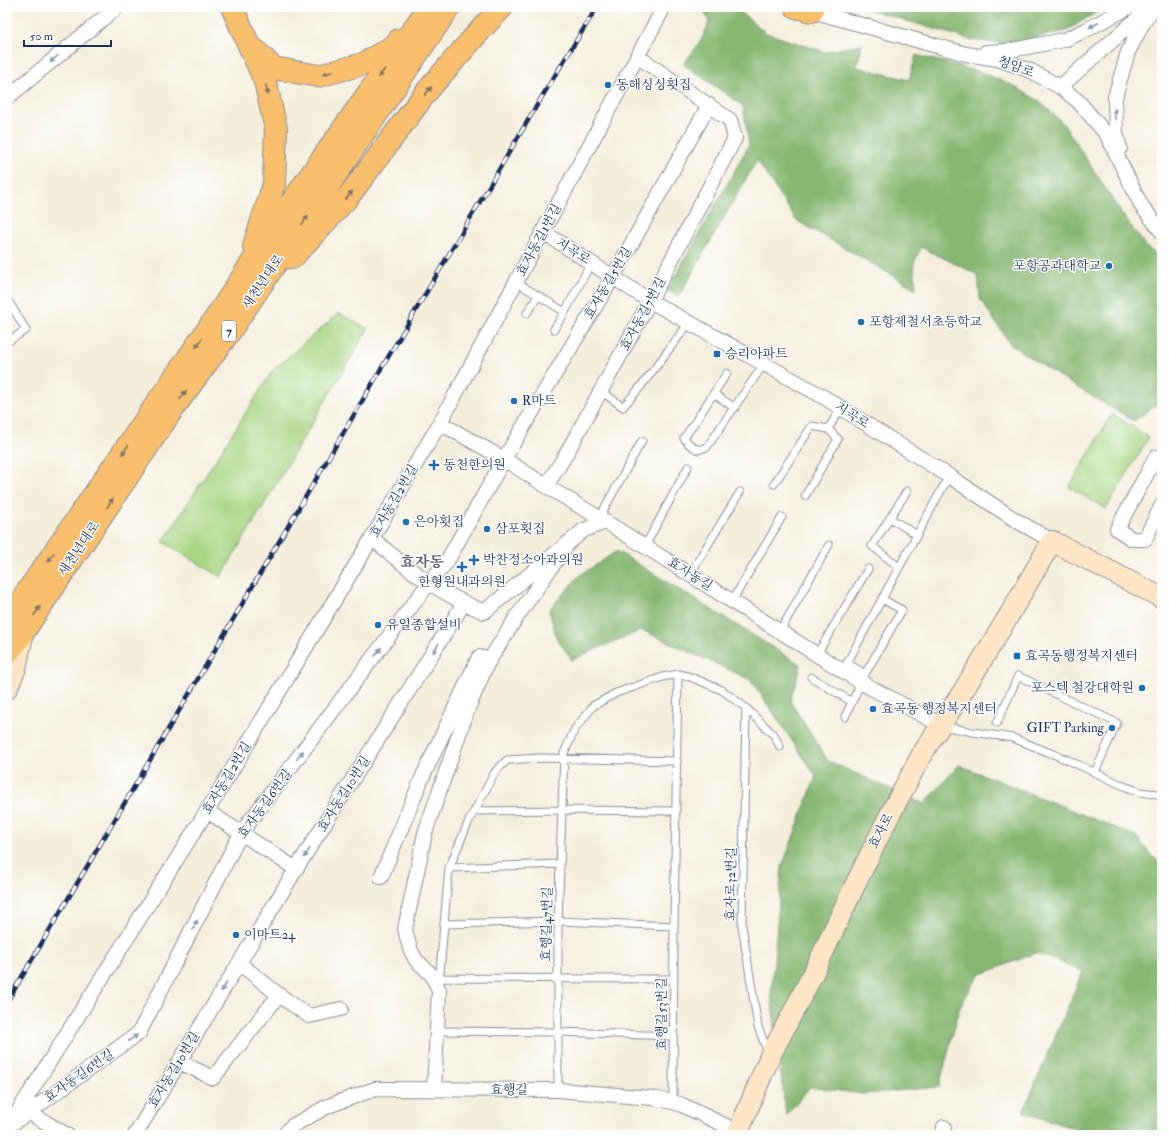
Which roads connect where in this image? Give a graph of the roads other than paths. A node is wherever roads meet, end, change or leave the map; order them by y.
1 (117, 7) edge
2 (232, 7) edge
3 (428, 7) edge
4 (449, 7) edge
5 (502, 7) edge
6 (664, 7) edge
7 (1129, 7) edge
8 (1150, 7) edge
9 (1154, 7) edge
10 (804, 9) edge
11 (247, 41) junction
12 (966, 54) junction
13 (637, 56) junction
14 (1060, 87) junction
15 (7, 98) edge
16 (709, 105) junction
17 (1129, 179) junction
18 (543, 232) junction
19 (1162, 232) edge
20 (591, 263) junction
21 (613, 277) junction
22 (516, 282) junction
23 (538, 296) junction
24 (650, 301) junction
25 (7, 303) edge
26 (565, 312) junction
27 (527, 313) dead end
28 (217, 316) junction
29 (239, 317) junction
30 (689, 323) junction
31 (554, 329) dead end
32 (7, 342) edge
33 (764, 364) junction
34 (726, 373) dead end
35 (601, 391) junction
36 (714, 394) junction
37 (734, 408) junction
38 (841, 408) junction
39 (440, 423) junction
40 (828, 430) junction
41 (642, 440) dead end
42 (504, 459) junction
43 (1162, 459) edge
44 (688, 468) dead end
45 (950, 476) junction
46 (774, 484) dead end
47 (546, 486) junction
48 (907, 491) dead end
49 (740, 492) dead end
50 (805, 496) dead end
51 (1162, 505) edge
52 (782, 517) dead end
53 (890, 518) junction
54 (603, 520) junction
55 (917, 534) junction
56 (372, 538) junction
57 (1052, 541) junction
58 (569, 542) junction
59 (829, 545) dead end
60 (645, 546) junction
61 (899, 568) junction
62 (868, 569) dead end
63 (690, 574) junction
64 (429, 583) junction
65 (1162, 598) edge
66 (882, 599) junction
67 (732, 601) junction
68 (464, 603) junction
69 (16, 626) edge
70 (780, 631) junction
71 (7, 654) edge
72 (817, 654) junction
73 (490, 660) junction
74 (678, 674) junction
75 (811, 677) dead end
76 (864, 678) junction
77 (7, 689) edge
78 (852, 702) junction
79 (746, 708) junction
80 (844, 717) dead end
81 (997, 723) dead end
82 (941, 725) junction
83 (780, 747) dead end
84 (564, 758) junction
85 (678, 761) junction
86 (1095, 772) junction
87 (1162, 793) edge
88 (562, 810) junction
89 (207, 811) junction
90 (475, 811) junction
91 (676, 811) junction
92 (242, 833) junction
93 (560, 864) junction
94 (449, 868) junction
95 (296, 869) junction
96 (381, 877) dead end
97 (558, 922) junction
98 (444, 924) junction
99 (674, 926) junction
100 (239, 963) junction
101 (558, 978) junction
102 (674, 979) junction
103 (439, 984) junction
104 (278, 995) junction
105 (341, 1009) dead end
106 (437, 1032) junction
107 (558, 1032) junction
108 (674, 1036) junction
109 (770, 1056) junction
110 (180, 1062) junction
111 (434, 1090) junction
112 (558, 1090) junction
113 (674, 1102) junction
114 (28, 1112) junction
115 (8, 1127) edge
116 (740, 1134) edge
117 (67, 1135) edge
118 (135, 1135) edge
119 (284, 1135) edge

1 -> 15 street
2 - 11 main road
3 -> 11 main road
3 -> 28 main road, 새천년대로 / 7
29 -> 4 main road, 새천년대로 / 7
29 -> 5 main road
6 - 13 street, 효자동길1번길
7 -> 12 street
8 - 14 street
17 -> 9 street
10 - 12 street, 청암로
11 -> 28 main road
12 - 14 street, 청암로
13 - 16 street
13 - 18 street, 효자동길1번길
14 - 17 street, 청암로
16 - 21 street, 효자동길5번길
16 - 24 street, 효자동길7번길
17 - 19 street, 청암로
18 - 20 street, 지곡로
18 - 22 street, 효자동길1번길
20 - 21 street, 지곡로
20 - 26 lane
21 - 24 street, 지곡로
21 - 42 street, 효자동길5번길
22 - 23 lane
22 - 39 street, 효자동길1번길
23 - 26 lane
23 - 27 lane
24 - 30 street, 지곡로
24 - 35 street, 효자동길7번길
25 - 32 lane
26 - 31 lane
28 -> 69 main road, 새천년대로 / 7
69 -> 29 main road, 새천년대로 / 7
30 - 33 street, 지곡로
30 - 35 lane
33 - 37 lane
33 - 38 street, 지곡로
34 - 36 lane
35 - 47 street, 효자동길7번길
36 - 37 lane
36 - 37 lane
38 - 40 lane
38 - 45 street, 지곡로
39 - 42 street, 효자동길
39 - 56 street, 효자동길2번길
40 - 46 lane
40 - 50 lane
41 - 54 lane
42 - 47 street, 효자동길
42 - 64 street, 효자동길6번길
43 - 51 street
44 - 60 lane
45 - 55 lane
45 - 57 street, 지곡로
47 - 54 street, 효자동길
48 - 53 lane
49 - 63 lane
52 - 67 lane
53 - 55 lane
53 - 61 lane
54 - 58 street
54 - 60 street, 효자동길
55 - 61 lane
56 - 64 street
56 - 89 street, 효자동길2번길
57 - 65 street, 지곡로
57 - 82 street, 효자로
58 - 68 street
58 - 73 street
59 - 70 lane
60 - 63 street, 효자동길
61 - 66 lane
62 - 72 lane
63 - 67 street, 효자동길
64 - 68 street
92 -> 64 street, 효자동길6번길
66 - 76 lane
66 - 76 lane
67 - 70 street, 효자동길
68 -> 95 street, 효자동길10번길
69 - 71 main road, 새천년대로 / 7
69 - 77 street
70 - 72 street, 효자동길
72 - 76 street, 효자동길
73 - 96 street
73 - 103 street
74 - 79 lane
74 - 84 lane
74 - 85 lane, 효행길53번길
75 - 78 lane
76 - 78 lane
76 - 82 street, 효자동길
78 - 80 lane
79 - 83 lane
79 - 109 lane, 효자로32번길
81 - 86 lane
82 - 86 lane
82 - 109 street, 효자로
84 - 85 lane
84 - 88 lane, 효행길47번길
84 - 90 lane
85 - 91 lane, 효행길53번길
86 - 87 lane
88 - 90 lane
88 - 91 lane
88 - 93 lane, 효행길47번길
89 - 92 street
89 - 115 street, 효자동길2번길
90 - 94 lane
91 - 99 lane, 효행길53번길
92 - 95 street
114 -> 92 street, 효자동길6번길
93 - 94 lane
93 - 97 lane, 효행길47번길
94 - 98 lane
95 - 100 street, 효자동길10번길
97 - 98 lane
97 - 99 lane
97 - 101 lane, 효행길47번길
98 - 103 lane
99 - 102 lane, 효행길53번길
100 - 104 street
100 -> 110 street, 효자동길10번길
101 - 102 lane
101 - 103 lane
101 - 107 lane, 효행길47번길
102 - 108 lane, 효행길53번길
103 - 106 street
104 - 105 street
104 - 110 street
106 - 107 lane
106 - 111 street
107 - 108 lane
107 - 112 lane, 효행길47번길
108 - 113 lane, 효행길53번길
109 - 116 street, 효자로
110 - 118 street, 효자동길10번길
111 - 112 street, 효행길
111 - 119 street, 효행길
112 - 113 street, 효행길
113 - 116 street, 효행길
114 - 115 street, 효자동길6번길
114 - 117 street

